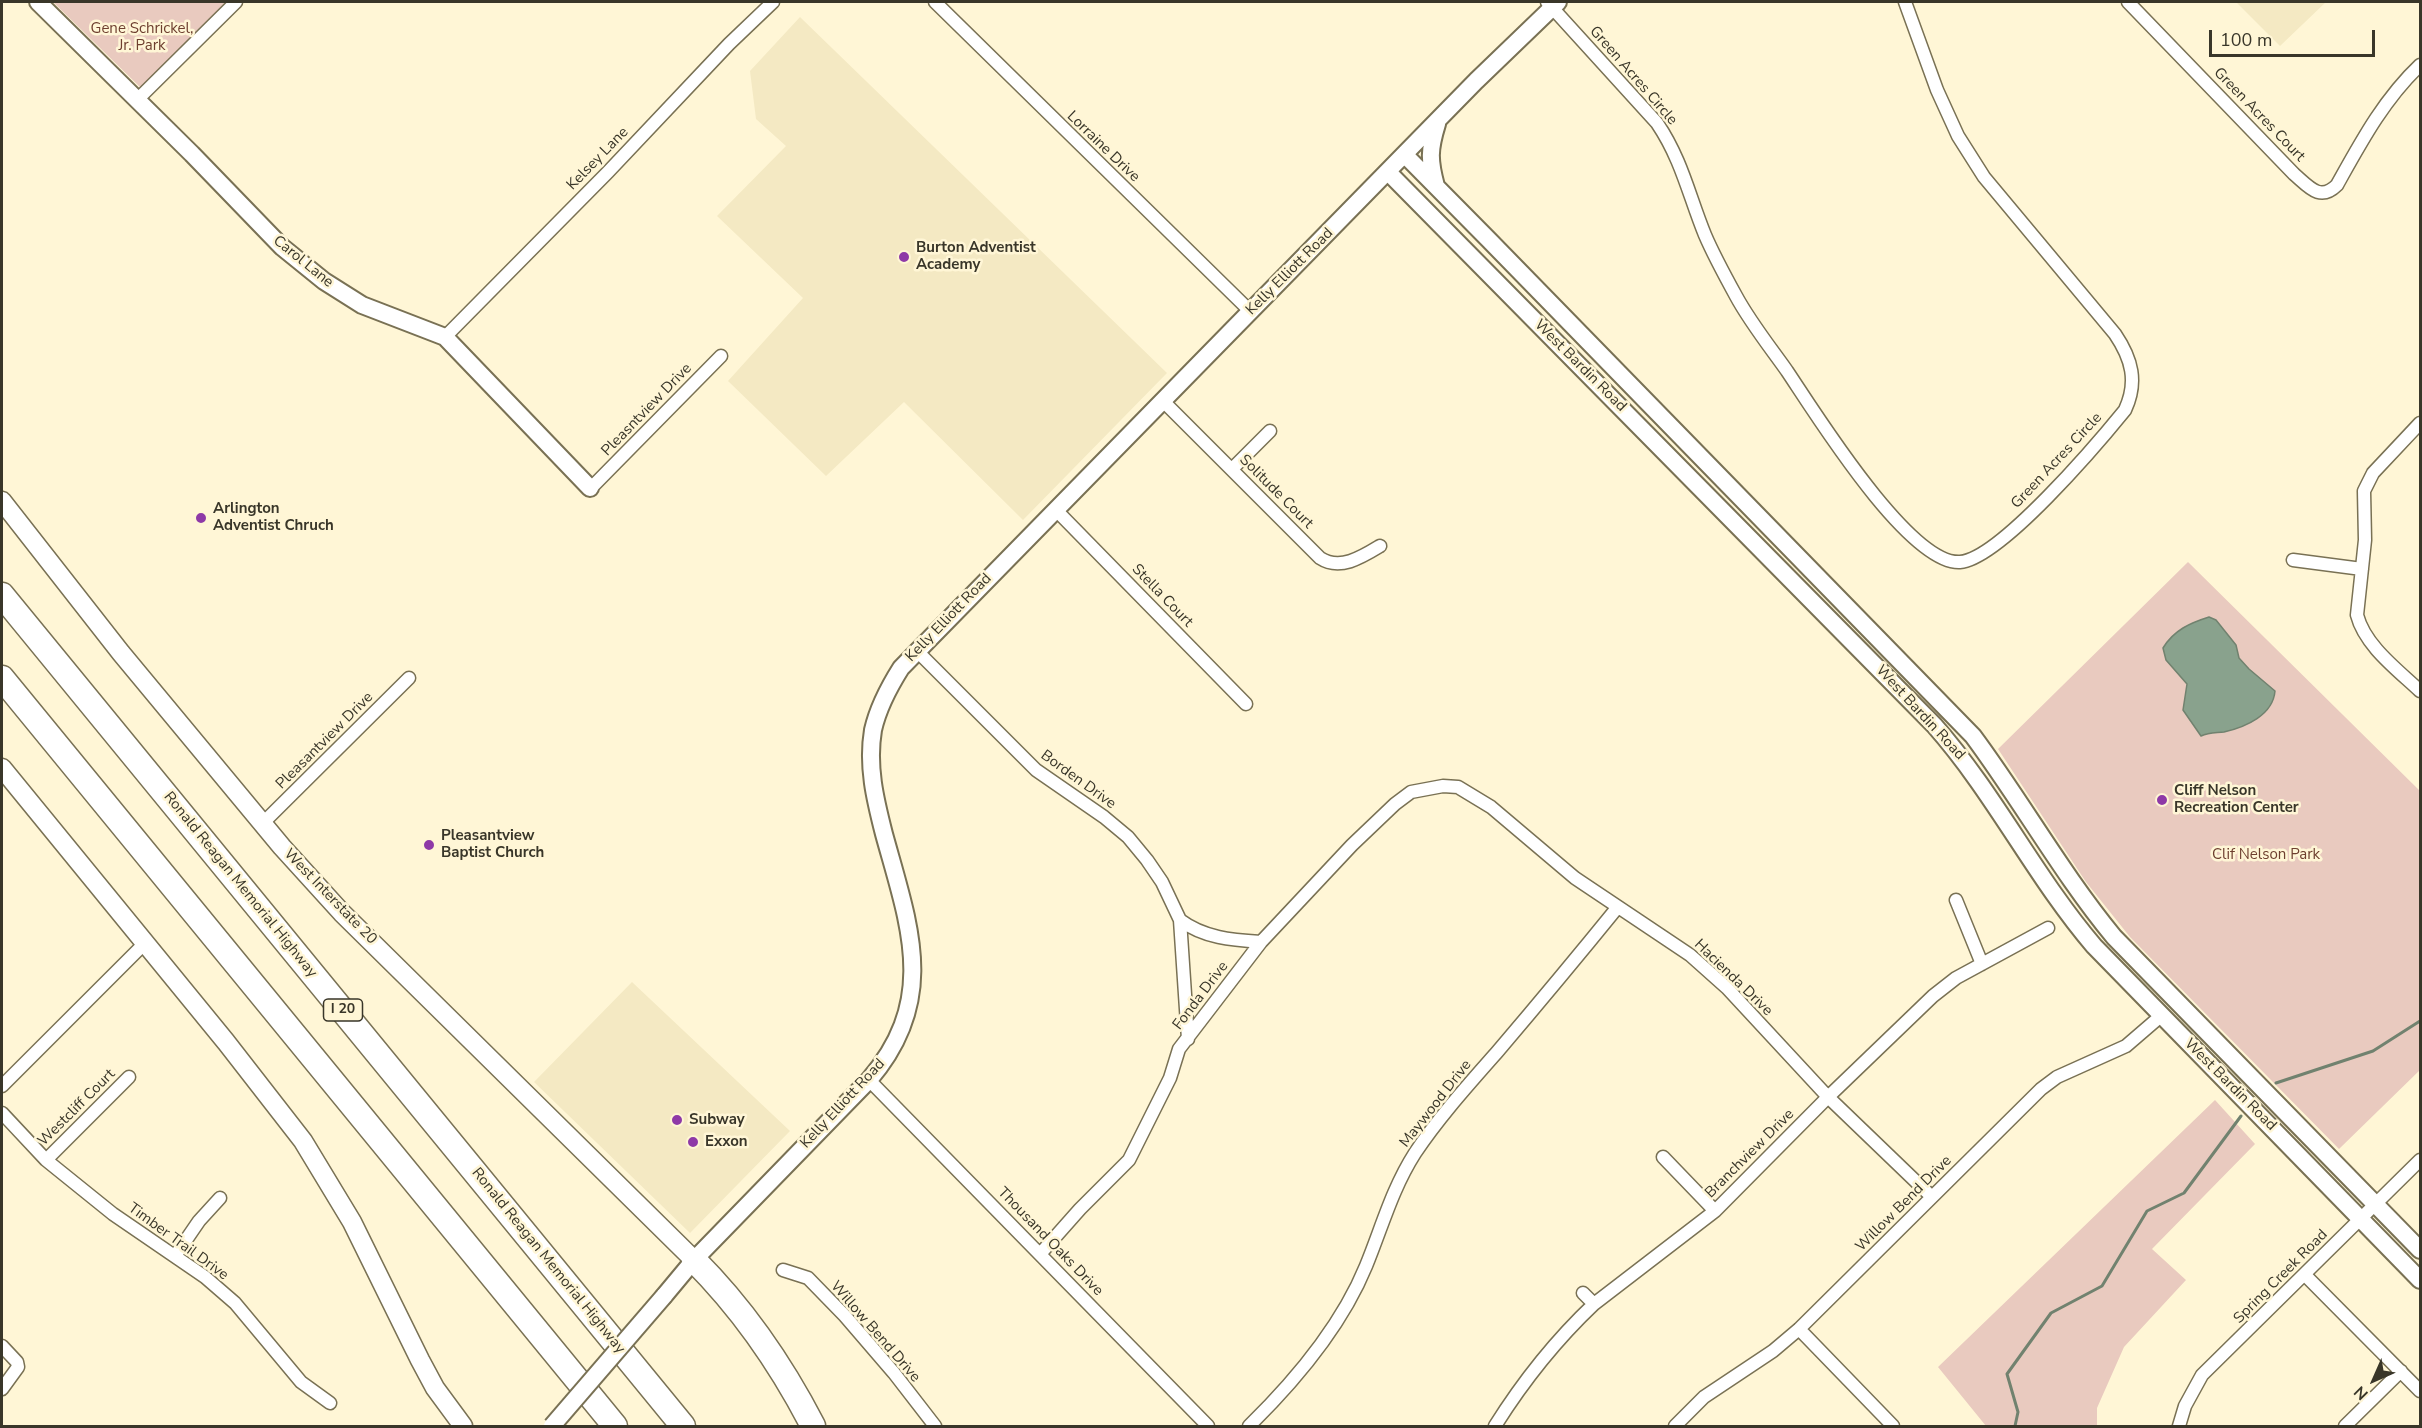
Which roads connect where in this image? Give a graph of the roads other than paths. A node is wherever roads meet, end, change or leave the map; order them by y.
1 (38, 2) edge
2 (236, 2) edge
3 (772, 2) edge
4 (1905, 2) edge
5 (2128, 2) edge
6 (940, 3) edge
7 (1552, 3) edge
8 (2421, 64) edge
9 (137, 100) junction
10 (1438, 120) junction
11 (1404, 155) junction
12 (1388, 172) junction
13 (1436, 187) junction
14 (1410, 195) junction
15 (1359, 202) junction
16 (1251, 312) junction
17 (445, 337) junction
18 (721, 356) dead end
19 (1163, 401) junction
20 (2421, 423) edge
21 (1270, 431) dead end
22 (1232, 468) junction
23 (592, 487) joint
24 (2, 501) edge
25 (1056, 510) junction
26 (1380, 546) dead end
27 (2294, 560) dead end
28 (2362, 569) junction
29 (2, 595) edge
30 (916, 650) junction
31 (2, 678) edge
32 (409, 678) dead end
33 (2421, 691) edge
34 (1246, 704) dead end
35 (2, 768) edge
36 (2002, 774) junction
37 (1984, 786) junction
38 (1425, 789) joint
39 (262, 824) junction
40 (1956, 900) dead end
41 (1617, 908) junction
42 (1180, 920) junction
43 (2048, 928) dead end
44 (1261, 942) junction
45 (145, 943) junction
46 (1982, 964) junction
47 (2142, 994) junction
48 (2178, 1000) junction
49 (2162, 1015) junction
50 (2180, 1034) junction
51 (1188, 1039) junction
52 (129, 1077) dead end
53 (869, 1080) junction
54 (2, 1086) edge
55 (1828, 1097) junction
56 (2, 1113) edge
57 (1663, 1157) dead end
58 (2421, 1160) edge
59 (46, 1161) junction
60 (1932, 1197) junction
61 (220, 1198) dead end
62 (2376, 1204) junction
63 (1715, 1211) junction
64 (2361, 1219) junction
65 (2421, 1250) edge
66 (1041, 1253) junction
67 (175, 1256) junction
68 (694, 1260) junction
69 (783, 1270) dead end
70 (2305, 1275) junction
71 (2421, 1280) edge
72 (1583, 1293) dead end
73 (1594, 1304) junction
74 (1799, 1329) junction
75 (2, 1346) edge
76 (2401, 1371) junction
77 (2, 1389) edge
78 (2421, 1391) edge
79 (330, 1403) dead end
80 (463, 1426) edge
81 (552, 1426) edge
82 (615, 1426) edge
83 (683, 1426) edge
84 (813, 1426) edge
85 (934, 1426) edge
86 (1208, 1426) edge
87 (1249, 1426) edge
88 (1495, 1426) edge
89 (1675, 1426) edge
90 (1893, 1426) edge
91 (2179, 1426) edge
92 (2345, 1426) edge

1 - 9 street, Carol Lane
2 - 9 street
3 - 17 street, Kelsey Lane
4 - 7 street, Green Acres Circle
5 - 8 street, Green Acres Court
6 - 16 street, Lorraine Drive
7 - 10 street, Kelly Elliott Road
9 - 17 street, Carol Lane
10 - 11 street, Kelly Elliott Road
10 - 13 street
11 - 12 street, Kelly Elliott Road
11 - 13 street, West Bardin Road
12 - 14 street, West Bardin Road
12 - 15 street, Kelly Elliott Road
13 - 36 street, West Bardin Road
14 - 15 street
14 - 37 street, West Bardin Road
15 - 16 street, Kelly Elliott Road
16 - 19 street, Kelly Elliott Road
17 - 23 street, Carol Lane
18 - 23 street, Pleasntview Drive
19 - 22 street, Solitude Court
19 - 25 street, Kelly Elliott Road
20 - 28 street
21 - 22 street
22 - 26 street, Solitude Court
24 - 39 main road, West Interstate 20
25 - 30 street, Kelly Elliott Road
25 - 34 street, Stella Court
27 - 28 street
28 - 33 street
29 - 83 highway, Ronald Reagan Memorial Highway / I 20
30 - 42 street, Borden Drive
30 - 53 street, Kelly Elliott Road
31 - 82 highway
32 - 39 street, Pleasantview Drive
35 - 45 main road
36 - 37 street
36 - 48 street, West Bardin Road
37 - 47 street, West Bardin Road
38 - 41 street, Hacienda Drive
38 - 44 street, Fonda Drive
39 - 68 main road, West Interstate 20
40 - 46 street
41 - 55 street, Hacienda Drive
41 - 87 street, Maywood Drive
42 - 44 street
42 - 51 street, Borden Drive
43 - 46 street, Branchview Drive
44 - 51 street, Fonda Drive
45 - 54 street
45 - 80 main road
46 - 55 street, Branchview Drive
47 - 48 street
47 - 49 street, West Bardin Road
48 - 50 street
48 - 62 street, West Bardin Road
49 - 50 street, West Bardin Road
49 - 60 street, Willow Bend Drive
50 - 64 street, West Bardin Road
51 - 66 street, Fonda Drive
52 - 59 street, Westcliff Court
53 - 66 street, Thousand Oaks Drive
53 - 68 street, Kelly Elliott Road
55 - 60 street, Hacienda Drive
55 - 63 street, Branchview Drive
56 - 59 street, Timber Trail Drive
57 - 63 street
58 - 62 street, Spring Creek Road
59 - 67 street, Timber Trail Drive
60 - 74 street, Willow Bend Drive
61 - 67 street
62 - 64 street, Spring Creek Road
62 - 65 street, West Bardin Road
63 - 73 street, Branchview Drive
64 - 70 street, Spring Creek Road
64 - 71 street, West Bardin Road
66 - 86 street, Thousand Oaks Drive
67 - 79 street, Timber Trail Drive
68 - 81 street, Kelly Elliott Road, bridge
68 - 84 highway
69 - 85 street, Willow Bend Drive
70 - 76 street
70 - 91 street, Spring Creek Road
72 - 73 street
73 - 88 street, Branchview Drive
74 - 89 street, Willow Bend Drive
74 - 90 street
75 - 77 street
76 - 78 street
76 - 92 street

